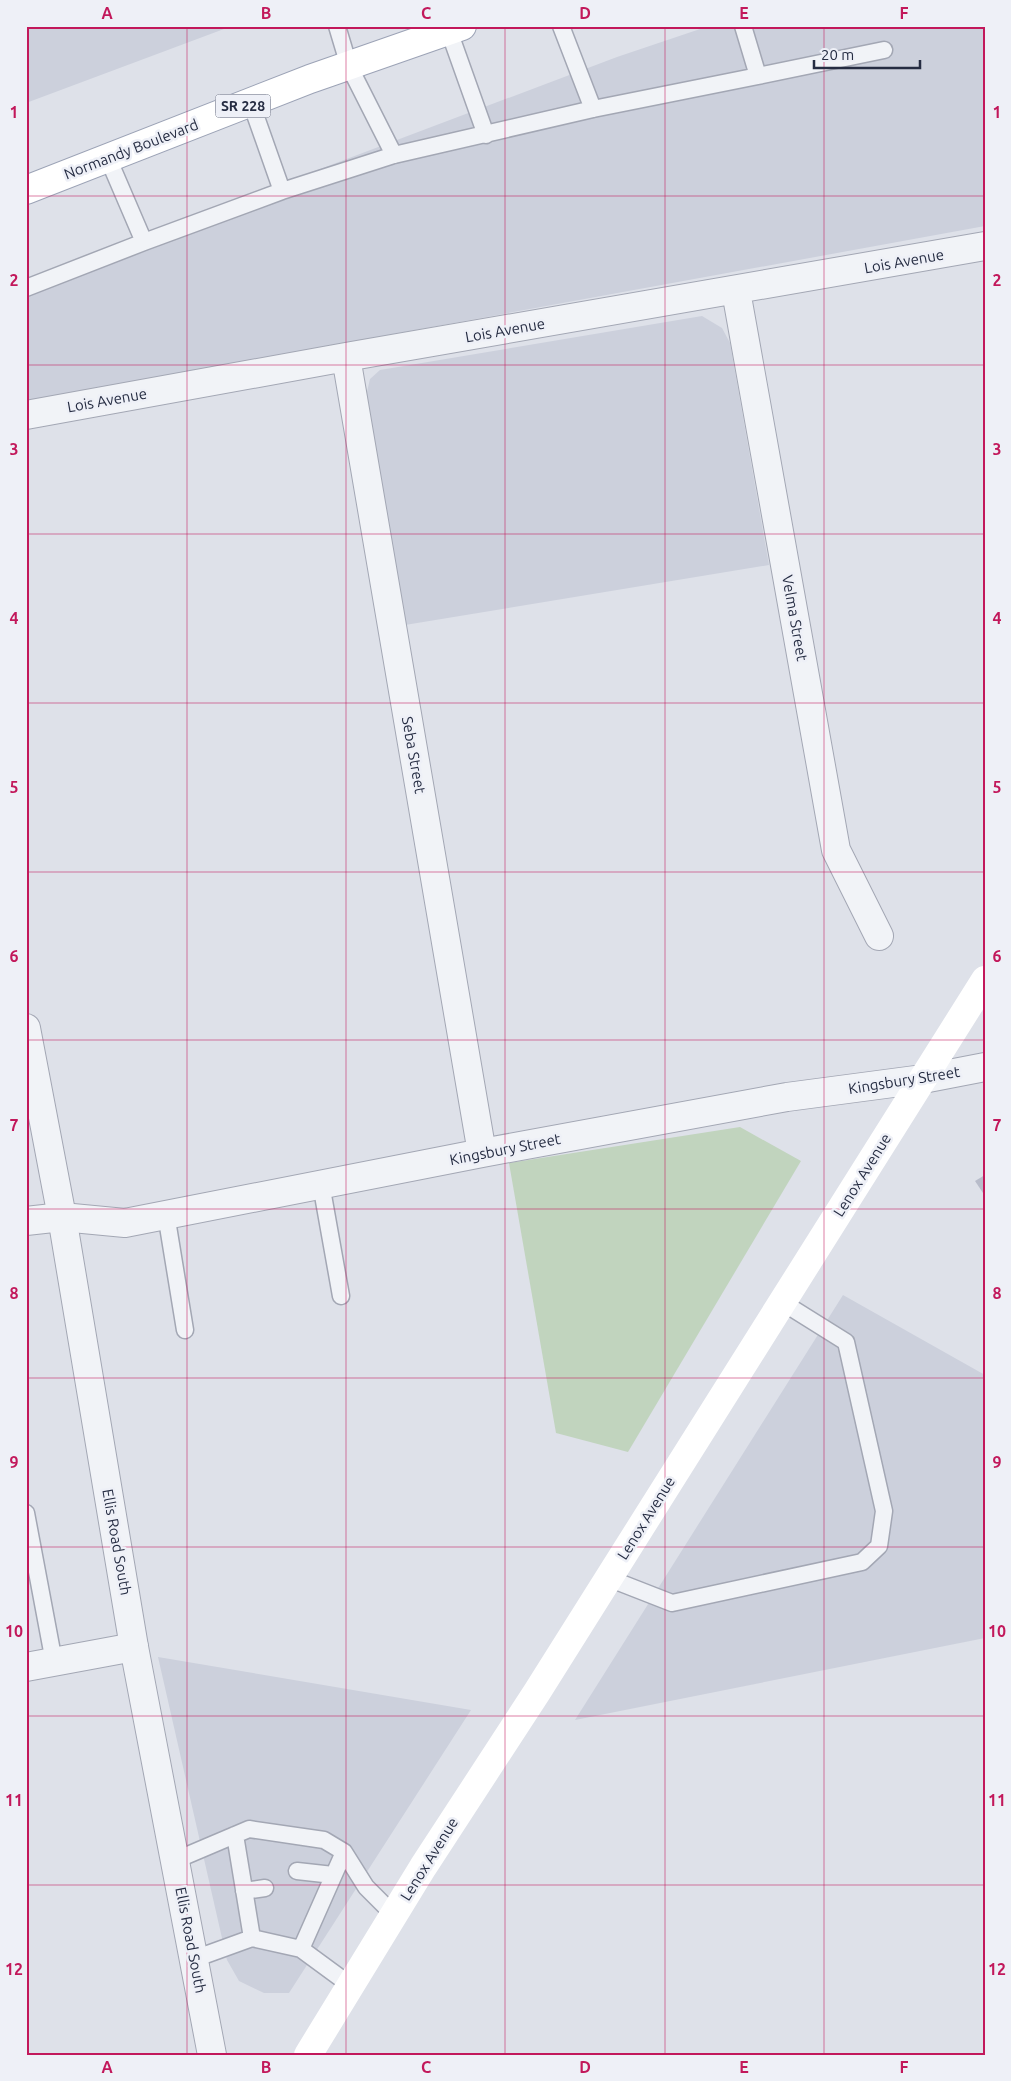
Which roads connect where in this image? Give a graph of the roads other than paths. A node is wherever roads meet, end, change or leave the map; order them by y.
1 (337, 26) edge
2 (561, 26) edge
3 (743, 26) edge
4 (455, 28) edge
5 (884, 50) dead end
6 (349, 66) junction
7 (758, 76) junction
8 (251, 103) junction
9 (593, 109) junction
10 (486, 135) junction
11 (394, 155) junction
12 (108, 158) junction
13 (26, 190) edge
14 (282, 191) junction
15 (144, 242) junction
16 (985, 246) edge
17 (26, 288) edge
18 (736, 291) junction
19 (346, 357) junction
20 (26, 415) edge
21 (880, 936) dead end
22 (985, 980) edge
23 (26, 1028) edge
24 (985, 1067) edge
25 (923, 1079) junction
26 (482, 1153) junction
27 (321, 1184) junction
28 (166, 1214) junction
29 (62, 1216) junction
30 (26, 1221) edge
31 (341, 1296) dead end
32 (782, 1302) junction
33 (185, 1330) dead end
34 (26, 1513) edge
35 (608, 1578) junction
36 (134, 1646) junction
37 (54, 1662) junction
38 (26, 1667) edge
39 (235, 1835) junction
40 (344, 1852) junction
41 (176, 1860) junction
42 (297, 1871) dead end
43 (333, 1875) junction
44 (264, 1888) dead end
45 (244, 1891) junction
46 (394, 1915) junction
47 (252, 1938) junction
48 (301, 1948) junction
49 (194, 1959) junction
50 (350, 1985) junction
51 (212, 2055) edge
52 (308, 2055) edge

1 - 6 lane
2 - 9 lane
3 - 7 lane
4 - 6 main road, Normandy Boulevard / SR 228
4 - 10 lane
5 - 7 lane
6 - 8 main road, Normandy Boulevard / SR 228
6 - 11 lane
7 - 9 lane
8 - 12 main road, Normandy Boulevard / SR 228
8 - 14 lane
9 - 10 lane
10 - 11 lane
11 - 14 lane
12 - 13 main road, Normandy Boulevard / SR 228
12 - 15 lane
14 - 15 lane
15 - 17 lane
16 - 18 street, Lois Avenue
18 - 19 street, Lois Avenue
18 - 21 street, Velma Street
19 - 20 street, Lois Avenue
19 - 26 street, Seba Street
22 - 25 main road, Lenox Avenue
23 - 29 street, Ellis Road South
24 - 25 street, Kingsbury Street
25 - 26 street, Kingsbury Street
25 - 32 main road, Lenox Avenue
26 - 27 street, Kingsbury Street
27 - 28 street, Kingsbury Street
27 - 31 lane
28 - 29 street, Kingsbury Street
28 - 33 lane
29 - 30 street, Kingsbury Street
29 - 36 street, Ellis Road South
32 - 35 main road, Lenox Avenue
32 - 35 lane
34 - 37 lane
35 - 46 main road, Lenox Avenue
36 - 37 street
36 - 41 street, Ellis Road South
37 - 38 street
39 - 40 lane
39 - 41 lane
39 - 45 lane
40 - 43 lane
40 - 46 lane
41 - 49 street, Ellis Road South
42 - 43 lane
43 - 48 lane
44 - 45 lane
45 - 47 lane
46 - 50 main road, Lenox Avenue
47 - 48 lane
47 - 49 lane
48 - 50 lane
49 - 51 street, Ellis Road South
50 - 52 main road, Lenox Avenue

